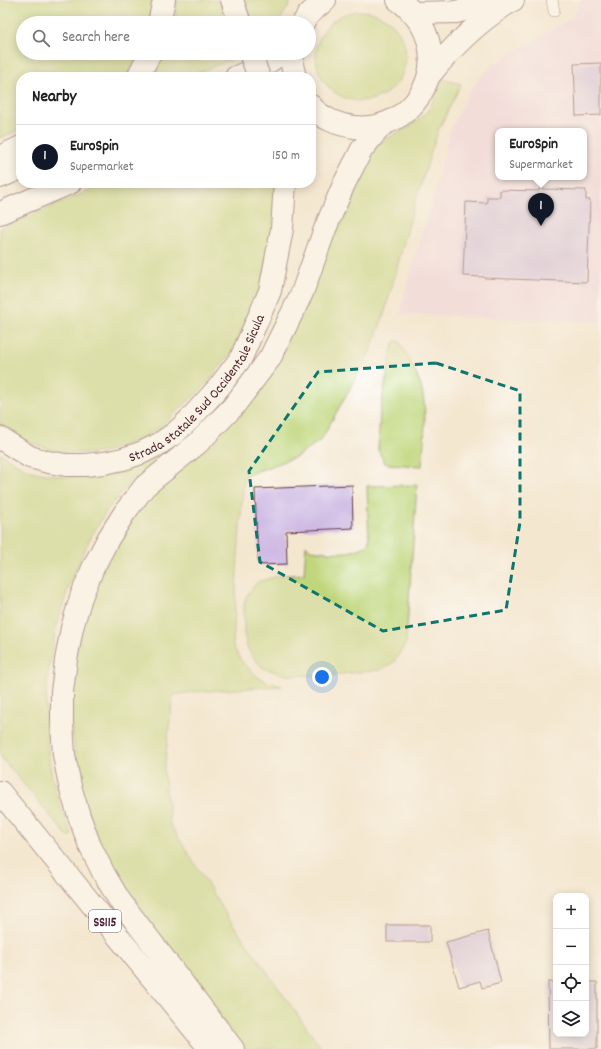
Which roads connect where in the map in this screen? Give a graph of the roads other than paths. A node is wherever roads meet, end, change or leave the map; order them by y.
1 (164, 0) edge
2 (232, 0) edge
3 (325, 0) edge
4 (504, 0) edge
5 (513, 0) edge
6 (406, 7) edge
7 (161, 16) edge
8 (238, 16) edge
9 (307, 16) edge
10 (146, 60) edge
11 (253, 60) edge
12 (271, 60) edge
13 (292, 60) edge
14 (140, 72) edge
15 (248, 72) edge
16 (257, 72) edge
17 (294, 72) edge
18 (429, 76) junction
19 (316, 111) edge
20 (382, 125) junction
21 (16, 149) edge
22 (0, 157) edge
23 (16, 170) edge
24 (0, 177) edge
25 (58, 188) edge
26 (285, 188) edge
27 (0, 212) edge
28 (0, 438) edge
29 (0, 792) edge
30 (210, 1049) edge
31 (233, 1049) edge

1 - 7 main road
2 - 8 main road
3 - 9 main road
4 - 6 main road
5 - 18 main road
6 - 18 main road
10 - 14 main road
11 - 16 main road, bridge
12 - 15 main road
13 - 17 main road
18 - 20 main road
19 - 20 main road
20 - 31 main road
21 - 22 main road
23 - 24 main road
25 - 27 main road
26 - 28 main road, Strada statale Sud Occidentale Sicula
29 - 30 main road, SS115

